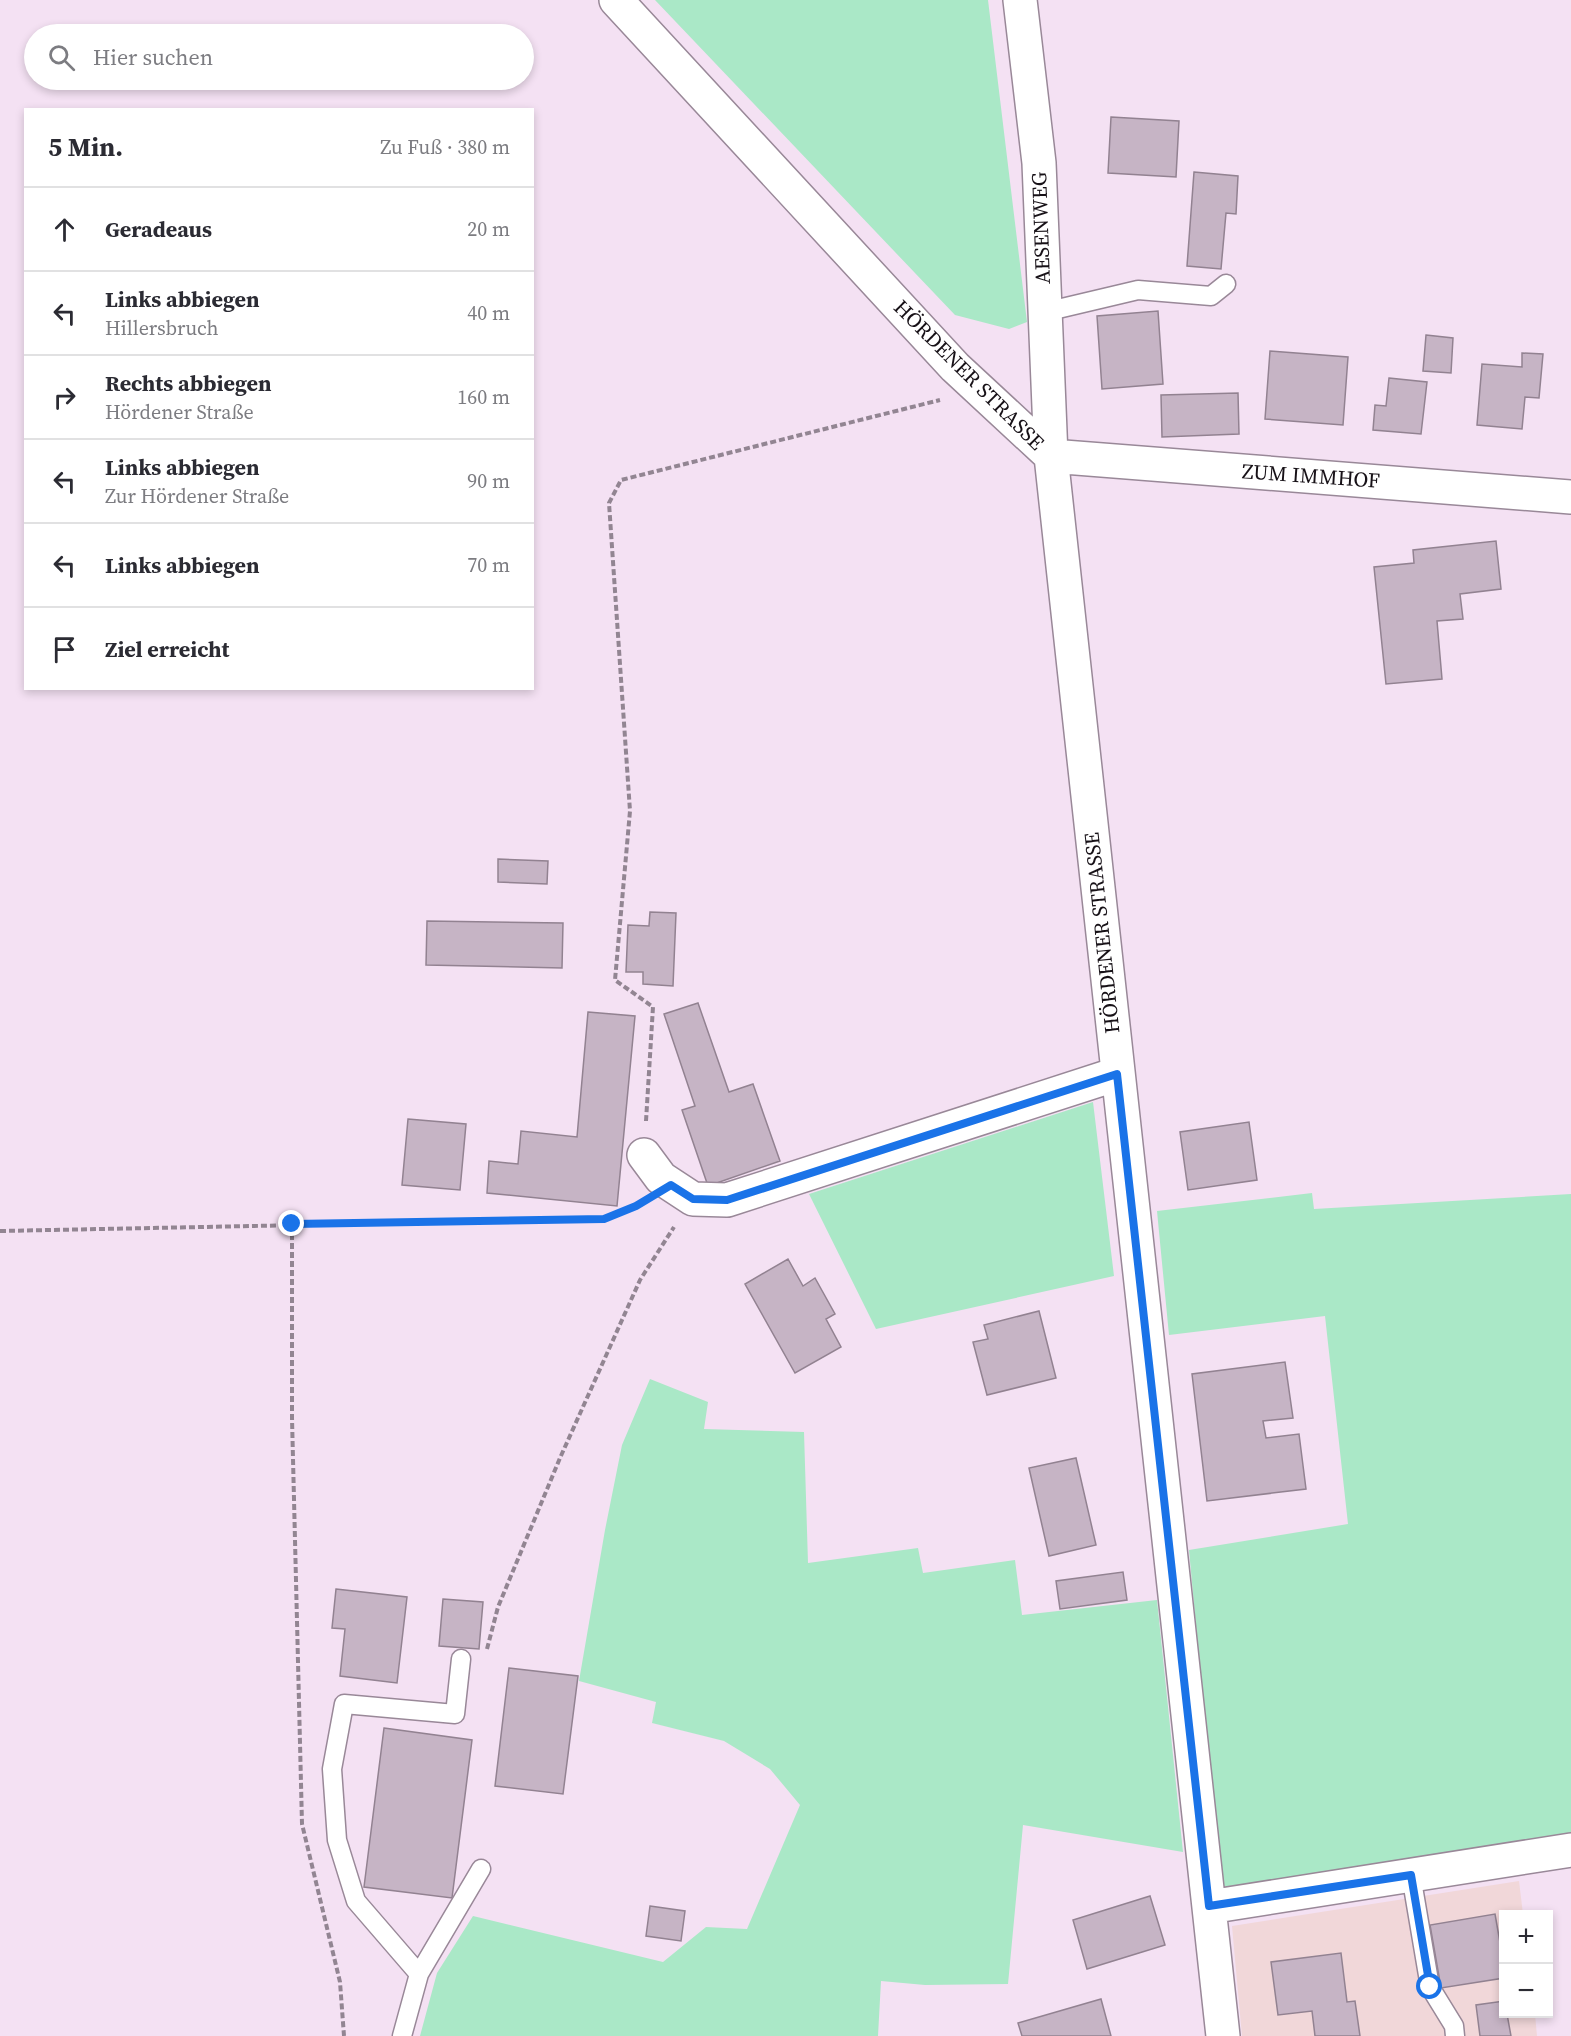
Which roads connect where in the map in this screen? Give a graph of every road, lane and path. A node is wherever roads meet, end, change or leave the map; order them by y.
1 (616, 0) edge
2 (1020, 0) edge
3 (1226, 285) dead end
4 (1045, 312) junction
5 (980, 390) junction
6 (1051, 456) junction
7 (1571, 497) edge
8 (1117, 1074) junction
9 (644, 1155) joint
10 (682, 1192) junction
11 (292, 1224) junction
12 (0, 1231) edge
13 (461, 1659) joint
14 (1571, 1850) edge
15 (481, 1869) dead end
16 (1411, 1875) junction
17 (1209, 1906) junction
18 (419, 1974) junction
19 (344, 2036) edge
20 (402, 2036) edge
21 (1223, 2036) edge
22 (1455, 2036) edge

1 - 5 street, HÖRDENER STRASSE
2 - 4 street, AESENWEG
3 - 4 lane
4 - 6 street, AESENWEG
5 - 6 street, HÖRDENER STRASSE
5 - 9 path
6 - 7 street, ZUM IMMHOF
6 - 8 street, HÖRDENER STRASSE
8 - 10 street
8 - 17 street, HÖRDENER STRASSE
9 - 10 street
10 - 11 path
10 - 13 path
11 - 12 path
11 - 19 path
13 - 18 lane
14 - 16 street
15 - 18 lane
16 - 17 street
16 - 22 lane
17 - 21 street, HÖRDENER STRASSE
18 - 20 lane

